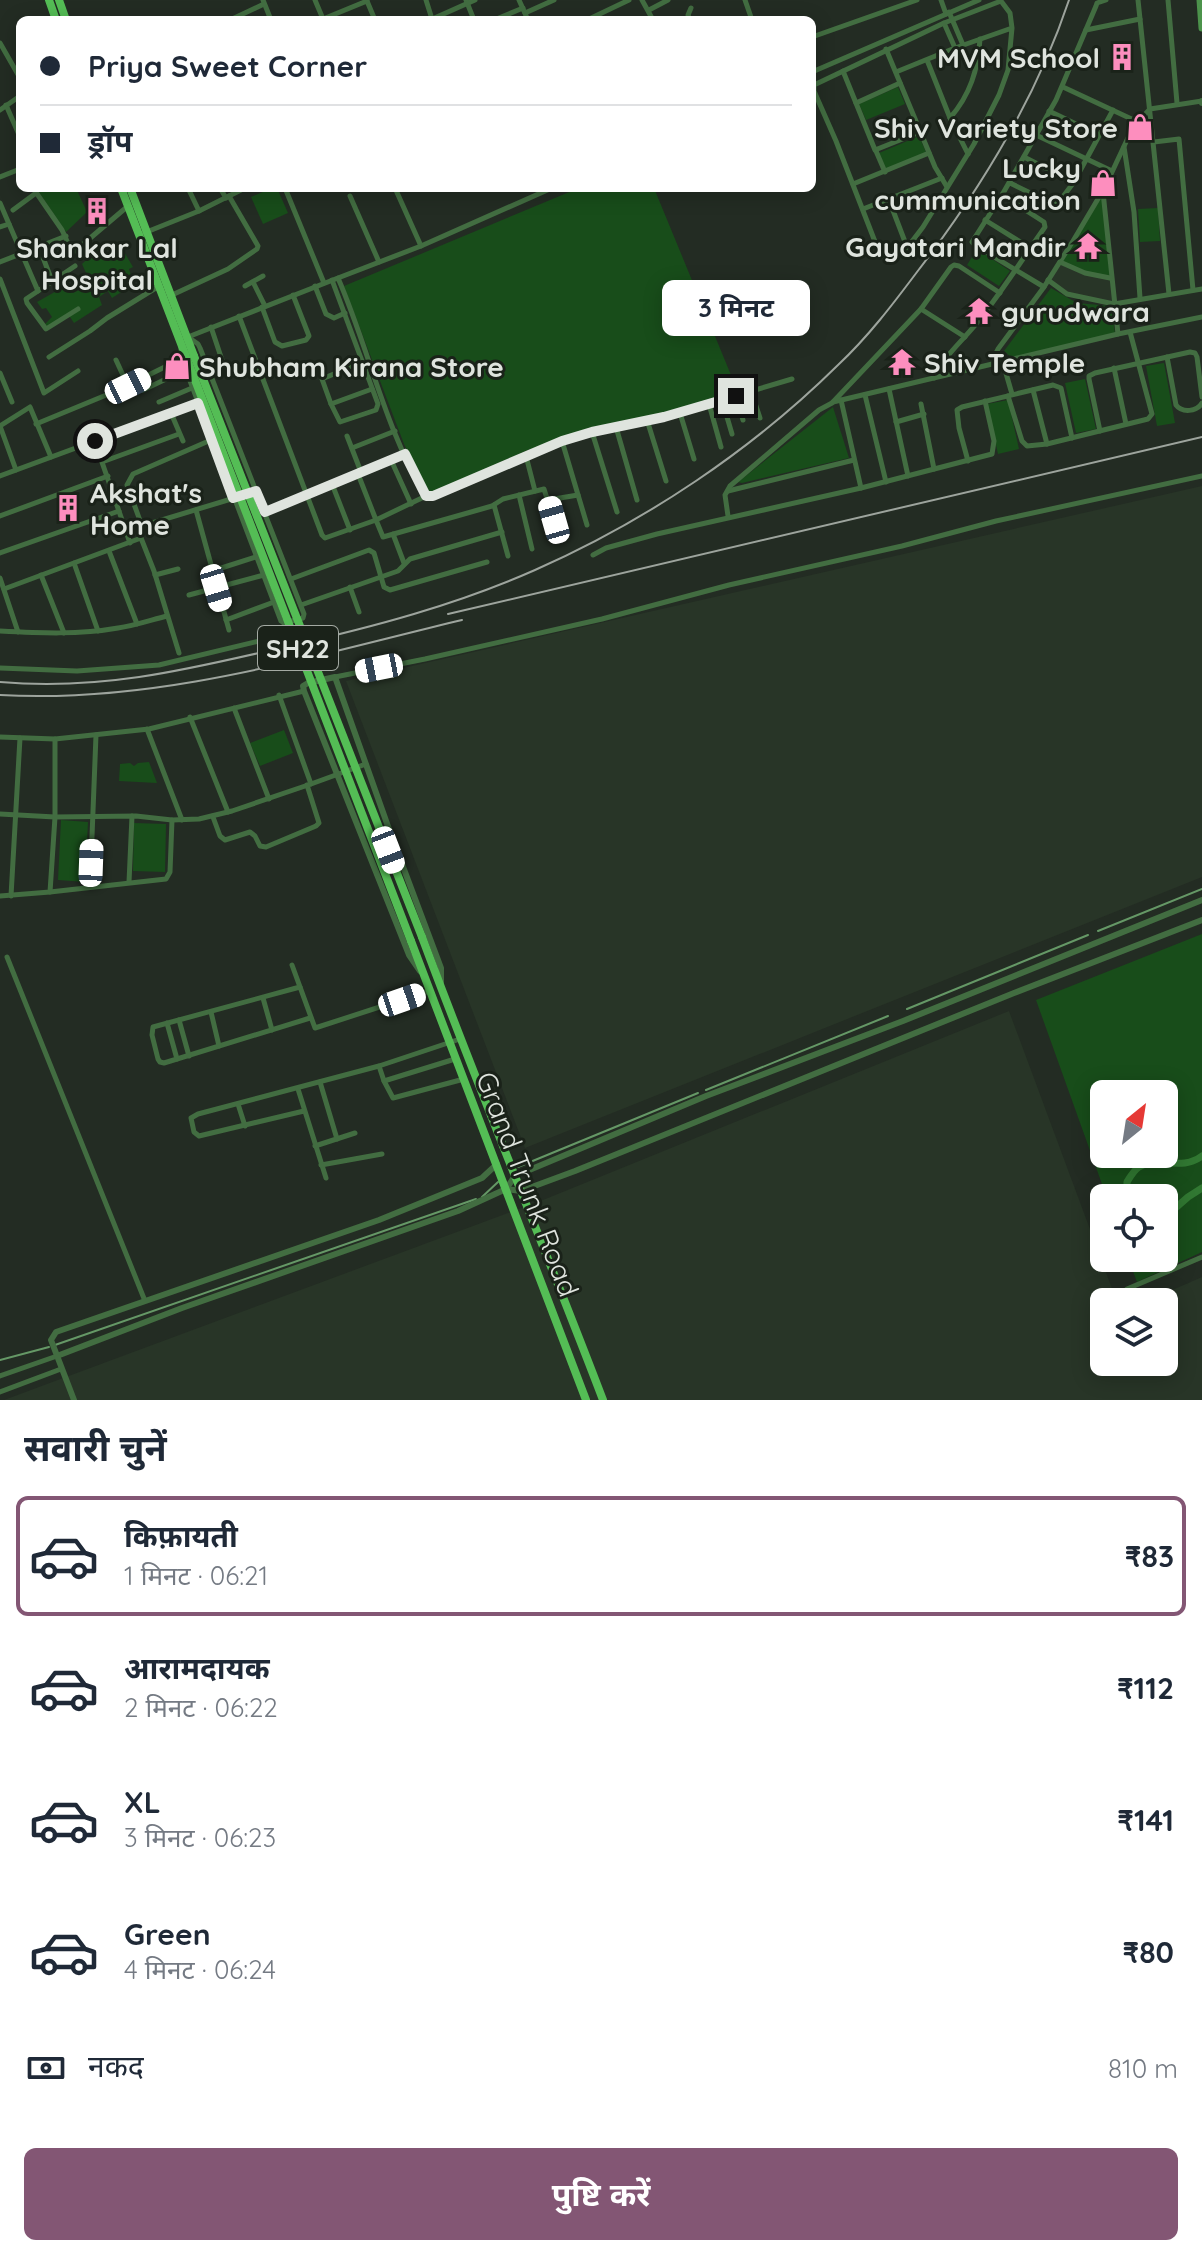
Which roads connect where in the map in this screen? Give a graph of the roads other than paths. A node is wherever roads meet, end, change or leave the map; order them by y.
1 (367, 0) edge
2 (475, 0) edge
3 (519, 0) edge
4 (554, 0) edge
5 (644, 0) edge
6 (668, 0) edge
7 (917, 0) edge
8 (941, 0) edge
9 (979, 0) edge
10 (1106, 0) edge
11 (1138, 0) edge
12 (1168, 0) edge
13 (1200, 0) edge
14 (625, 1) edge
15 (466, 2) edge
16 (264, 4) edge
17 (691, 8) dead end
18 (524, 10) junction
19 (649, 10) junction
20 (945, 14) junction
21 (238, 16) edge
22 (333, 16) edge
23 (440, 16) edge
24 (506, 16) edge
25 (526, 16) edge
26 (595, 16) edge
27 (651, 16) edge
28 (688, 16) edge
29 (1140, 19) junction
30 (953, 20) junction
31 (944, 23) junction
32 (1012, 28) junction
33 (1202, 28) edge
34 (1086, 30) junction
35 (816, 36) edge
36 (980, 39) junction
37 (882, 42) junction
38 (0, 43) edge
39 (963, 45) junction
40 (955, 48) junction
41 (886, 50) junction
42 (927, 60) junction
43 (816, 70) edge
44 (16, 71) edge
45 (843, 71) junction
46 (896, 72) junction
47 (900, 83) junction
48 (816, 84) edge
49 (1062, 87) junction
50 (816, 95) edge
51 (16, 99) edge
52 (1202, 102) edge
53 (856, 103) junction
54 (1177, 103) junction
55 (6, 105) junction
56 (1150, 109) junction
57 (0, 110) edge
58 (1113, 110) junction
59 (1049, 111) junction
60 (950, 118) junction
61 (1138, 122) junction
62 (16, 128) edge
63 (920, 132) junction
64 (1036, 135) junction
65 (1099, 135) junction
66 (1154, 142) junction
67 (1124, 146) junction
68 (875, 150) junction
69 (929, 153) junction
70 (968, 155) junction
71 (1024, 157) junction
72 (1086, 159) junction
73 (1112, 171) junction
74 (885, 172) junction
75 (942, 178) junction
76 (1074, 182) junction
77 (1010, 183) junction
78 (853, 184) junction
79 (947, 187) junction
80 (1103, 191) junction
81 (32, 192) edge
82 (35, 192) edge
83 (123, 192) edge
84 (131, 192) edge
85 (190, 192) edge
86 (224, 192) edge
87 (236, 192) edge
88 (287, 192) edge
89 (397, 192) edge
90 (543, 192) edge
91 (1002, 195) junction
92 (350, 196) dead end
93 (228, 197) junction
94 (889, 200) junction
95 (0, 203) edge
96 (128, 206) junction
97 (863, 209) junction
98 (13, 210) dead end
99 (199, 211) junction
100 (985, 220) junction
101 (9, 224) junction
102 (0, 227) edge
103 (143, 233) junction
104 (66, 236) junction
105 (421, 246) junction
106 (39, 247) junction
107 (907, 247) junction
108 (1030, 248) junction
109 (21, 253) junction
110 (0, 262) edge
111 (379, 262) junction
112 (1060, 262) junction
113 (75, 266) dead end
114 (1015, 271) junction
115 (263, 276) dead end
116 (1110, 278) junction
117 (0, 279) edge
118 (335, 279) junction
119 (1048, 280) junction
120 (52, 281) junction
121 (253, 282) junction
122 (324, 283) junction
123 (159, 286) junction
124 (245, 286) dead end
125 (315, 286) junction
126 (1044, 287) junction
127 (1202, 289) edge
128 (1193, 290) junction
129 (38, 291) junction
130 (1000, 293) junction
131 (1169, 294) junction
132 (172, 295) junction
133 (293, 295) junction
134 (1140, 298) junction
135 (1114, 304) junction
136 (264, 306) junction
137 (78, 309) dead end
138 (921, 309) junction
139 (345, 313) junction
140 (239, 316) junction
141 (1202, 317) edge
142 (211, 327) junction
143 (1130, 332) junction
144 (1118, 334) junction
145 (965, 337) junction
146 (184, 340) junction
147 (187, 356) junction
148 (49, 357) dead end
149 (1167, 357) junction
150 (116, 360) dead end
151 (222, 360) dead end
152 (362, 362) junction
153 (1003, 363) junction
154 (1137, 363) junction
155 (994, 365) junction
156 (1114, 368) junction
157 (185, 370) junction
158 (78, 371) dead end
159 (0, 373) edge
160 (792, 379) dead end
161 (933, 379) junction
162 (128, 386) junction
163 (192, 388) junction
164 (372, 389) junction
165 (889, 389) junction
166 (143, 390) dead end
167 (1033, 390) junction
168 (751, 391) junction
169 (865, 395) junction
170 (1010, 395) junction
171 (736, 396) junction
172 (722, 400) junction
173 (841, 400) junction
174 (1202, 400) edge
175 (985, 401) junction
176 (12, 402) dead end
177 (159, 402) dead end
178 (198, 403) junction
179 (832, 403) junction
180 (331, 404) junction
181 (709, 404) junction
182 (921, 404) dead end
183 (171, 413) junction
184 (680, 413) junction
185 (924, 414) junction
186 (760, 418) dead end
187 (647, 420) junction
188 (743, 420) dead end
189 (896, 422) junction
190 (36, 424) junction
191 (1126, 424) junction
192 (0, 426) edge
193 (616, 427) junction
194 (395, 431) junction
195 (1100, 431) junction
196 (592, 432) junction
197 (179, 434) junction
198 (732, 434) dead end
199 (347, 436) dead end
200 (1072, 438) junction
201 (211, 440) junction
202 (95, 441) junction
203 (183, 441) dead end
204 (562, 441) junction
205 (1047, 444) junction
206 (721, 447) dead end
207 (352, 448) junction
208 (405, 454) junction
209 (526, 456) junction
210 (51, 457) junction
211 (694, 459) dead end
212 (391, 460) junction
213 (854, 460) junction
214 (968, 461) junction
215 (102, 462) junction
216 (16, 470) junction
217 (934, 470) junction
218 (360, 473) junction
219 (0, 476) edge
220 (108, 476) junction
221 (908, 476) junction
222 (1202, 476) edge
223 (666, 481) dead end
224 (886, 482) junction
225 (332, 484) junction
226 (861, 488) junction
227 (256, 491) junction
228 (535, 491) junction
229 (727, 491) junction
230 (307, 494) junction
231 (519, 495) junction
232 (578, 495) junction
233 (426, 496) junction
234 (233, 498) junction
235 (548, 500) junction
236 (637, 500) dead end
237 (411, 504) junction
238 (494, 505) junction
239 (196, 510) junction
240 (119, 511) junction
241 (265, 512) junction
242 (617, 512) dead end
243 (0, 516) edge
244 (728, 516) junction
245 (376, 520) junction
246 (587, 525) dead end
247 (350, 530) junction
248 (502, 532) junction
249 (393, 534) junction
250 (560, 539) dead end
251 (130, 543) junction
252 (532, 549) dead end
253 (109, 551) junction
254 (0, 553) edge
255 (593, 555) dead end
256 (508, 556) dead end
257 (256, 557) junction
258 (487, 562) dead end
259 (74, 563) junction
260 (404, 564) junction
261 (178, 569) dead end
262 (212, 571) junction
263 (41, 575) junction
264 (155, 575) junction
265 (264, 575) junction
266 (381, 576) junction
267 (0, 578) edge
268 (291, 579) junction
269 (350, 587) junction
270 (216, 588) junction
271 (4, 589) junction
272 (189, 595) dead end
273 (274, 602) junction
274 (301, 605) junction
275 (359, 612) dead end
276 (167, 616) junction
277 (226, 620) junction
278 (284, 623) junction
279 (137, 624) junction
280 (229, 630) dead end
281 (0, 631) edge
282 (98, 631) junction
283 (18, 632) junction
284 (64, 633) junction
285 (179, 653) dead end
286 (0, 668) edge
287 (335, 677) junction
288 (304, 691) junction
289 (279, 695) junction
290 (234, 708) junction
291 (190, 717) junction
292 (147, 729) junction
293 (96, 735) junction
294 (0, 737) edge
295 (20, 738) junction
296 (55, 739) junction
297 (366, 764) junction
298 (338, 774) junction
299 (309, 785) junction
300 (269, 799) junction
301 (228, 812) junction
302 (0, 814) edge
303 (16, 815) junction
304 (93, 816) junction
305 (132, 816) junction
306 (55, 817) junction
307 (212, 817) junction
308 (172, 820) junction
309 (182, 820) junction
310 (129, 883) junction
311 (90, 887) junction
312 (50, 892) junction
313 (0, 896) edge
314 (11, 896) junction
315 (1202, 900) edge
316 (1202, 920) edge
317 (7, 957) dead end
318 (292, 965) dead end
319 (300, 987) junction
320 (429, 987) junction
321 (441, 988) junction
322 (263, 998) junction
323 (211, 1012) junction
324 (310, 1018) junction
325 (179, 1020) junction
326 (167, 1023) junction
327 (272, 1030) junction
328 (460, 1039) junction
329 (451, 1043) junction
330 (219, 1046) junction
331 (189, 1056) junction
332 (177, 1059) junction
333 (457, 1059) junction
334 (379, 1066) junction
335 (464, 1079) junction
336 (384, 1081) junction
337 (320, 1082) junction
338 (298, 1089) junction
339 (238, 1104) junction
340 (304, 1111) junction
341 (245, 1126) junction
342 (355, 1133) dead end
343 (337, 1139) junction
344 (315, 1146) junction
345 (382, 1154) dead end
346 (497, 1164) junction
347 (321, 1165) junction
348 (515, 1176) junction
349 (326, 1178) dead end
350 (506, 1189) junction
351 (521, 1191) junction
352 (1202, 1257) edge
353 (1129, 1288) edge
354 (145, 1301) junction
355 (573, 1322) junction
356 (559, 1327) junction
357 (56, 1353) junction
358 (61, 1369) junction
359 (0, 1376) edge
360 (597, 1383) junction
361 (582, 1389) junction
362 (0, 1392) edge
363 (74, 1400) edge
364 (586, 1400) edge
365 (603, 1400) edge

1 - 22 street
2 - 15 street
3 - 18 street
4 - 18 street
5 - 19 street
6 - 19 street
7 - 35 street
8 - 20 street
9 - 20 street
10 - 34 street
11 - 29 street
12 - 54 street
13 - 33 main road
14 - 26 street
15 - 23 street
16 - 21 street
17 - 28 street
18 - 24 street
18 - 25 street
19 - 27 street
20 - 30 street
20 - 31 street
20 - 37 street
29 - 34 street
29 - 56 street
30 - 31 street
30 - 32 street
30 - 39 street
31 - 40 street
31 - 41 street
32 - 36 street
32 - 70 street
34 - 49 street
36 - 39 street
36 - 60 street
37 - 41 street
37 - 43 street
38 - 44 street
39 - 40 street
40 - 42 street
41 - 45 street
41 - 46 street
42 - 46 street
42 - 60 street
45 - 48 street
45 - 53 street
46 - 47 street
47 - 53 street
47 - 63 street
49 - 58 street
49 - 59 street
50 - 78 street
51 - 55 street
52 - 54 street
53 - 68 street
54 - 56 street
55 - 57 street
55 - 62 street
56 - 61 street
56 - 66 street
58 - 61 street
58 - 65 street
59 - 64 street
59 - 65 street
60 - 70 street
61 - 67 street
63 - 68 street
63 - 69 street
64 - 71 street
64 - 72 street
65 - 72 street
66 - 128 street
66 - 131 street
67 - 73 street
67 - 134 street
68 - 74 street
69 - 74 street
69 - 75 street
70 - 79 street
71 - 76 street
71 - 77 street
72 - 73 street
72 - 76 street
73 - 80 street
74 - 78 street
75 - 79 street
75 - 94 street
76 - 77 street
77 - 91 street
78 - 97 street
79 - 107 street
80 - 112 street
80 - 116 street
81 - 98 street
82 - 104 street
83 - 96 highway, SH22
84 - 103 highway, SH22
85 - 99 street
86 - 93 street
87 - 93 street
88 - 122 street
89 - 105 street
90 - 105 street
91 - 100 street
91 - 108 street
92 - 111 street
93 - 99 street
93 - 132 street
94 - 97 street
94 - 107 street
95 - 101 street
96 - 103 highway, SH22
96 - 104 street
97 - 107 street
99 - 103 street
100 - 108 street
100 - 114 street
101 - 102 street
101 - 109 street
103 - 123 highway, SH22
103 - 132 highway, SH22
104 - 106 street
105 - 111 street
106 - 109 street
106 - 120 street
108 - 114 street
109 - 110 street
109 - 129 street
111 - 118 street
112 - 116 street
112 - 119 street
113 - 120 street
114 - 126 street
114 - 130 street
115 - 121 street
116 - 135 street
117 - 158 street
118 - 122 street
118 - 139 street
118 - 194 street
119 - 126 street
119 - 135 street
120 - 129 street
121 - 124 street
121 - 136 street
122 - 125 street
123 - 146 highway, SH22
123 - 148 street
125 - 133 street
125 - 139 street
126 - 155 street
127 - 128 street
128 - 131 street
129 - 137 street
130 - 138 street
130 - 145 street
131 - 134 street
132 - 146 highway, SH22
133 - 136 street
133 - 136 street
134 - 135 street
135 - 144 street
136 - 140 street
138 - 145 street
138 - 179 street
139 - 152 street
140 - 142 street
140 - 230 street
141 - 143 street
142 - 146 street
142 - 151 street
143 - 144 street
143 - 154 street
144 - 153 street
145 - 161 street
146 - 147 highway, SH22
146 - 227 street
147 - 157 street
147 - 162 street
147 - 320 highway, SH22, bridge
147 - 321 highway, SH22, bridge
149 - 154 street
149 - 174 street
149 - 174 street
150 - 162 street
152 - 164 street
152 - 180 street
153 - 155 street
153 - 170 street
154 - 156 street
154 - 191 street
155 - 161 street
156 - 191 street
156 - 195 street
157 - 163 street
157 - 166 street
159 - 176 street
160 - 168 street
161 - 165 street
162 - 190 street
163 - 177 street
163 - 178 street
164 - 180 street
164 - 180 street
165 - 169 street
165 - 189 street
167 - 170 street
167 - 200 street
167 - 205 street
168 - 171 street
168 - 186 street
169 - 173 street
169 - 224 street
170 - 175 street
170 - 205 street
171 - 172 street
171 - 188 street
172 - 181 street
172 - 198 street
173 - 179 street
173 - 213 street
175 - 214 street
175 - 214 street
178 - 183 street
178 - 201 street
179 - 229 street
181 - 184 street
181 - 206 street
182 - 185 street
183 - 197 street
183 - 202 street
184 - 187 street
184 - 211 street
185 - 189 street
185 - 217 street
187 - 193 street
187 - 223 street
189 - 221 street
190 - 192 street
190 - 210 street
191 - 195 street
192 - 216 street
193 - 196 street
193 - 236 street
194 - 207 street
194 - 208 street
195 - 200 street
196 - 204 street
196 - 242 street
197 - 203 street
197 - 215 street
199 - 207 street
200 - 205 street
201 - 234 street
201 - 239 street
202 - 210 street
202 - 215 street
204 - 209 street
204 - 232 street
207 - 218 street
208 - 212 street
208 - 233 street
209 - 228 street
209 - 233 street
210 - 216 street
212 - 218 street
212 - 237 street
213 - 226 street
213 - 229 street
214 - 217 street
215 - 220 street
216 - 219 street
217 - 221 street
218 - 225 street
218 - 245 street
220 - 240 street
220 - 243 street
221 - 224 street
222 - 287 street
224 - 226 street
225 - 230 street
225 - 247 street
226 - 244 street
227 - 234 street
227 - 241 street
228 - 231 street
228 - 235 street
229 - 244 street
230 - 241 street
230 - 247 street
231 - 238 street
231 - 252 street
232 - 235 street
232 - 246 street
233 - 237 street
234 - 239 street
234 - 257 street
235 - 250 street
237 - 245 street
238 - 248 street
238 - 249 street
239 - 262 street
240 - 251 street
240 - 254 street
241 - 268 street
244 - 255 street
245 - 247 street
245 - 249 street
248 - 256 street
248 - 260 street
249 - 260 street
251 - 253 street
251 - 264 street
253 - 259 street
253 - 279 street
257 - 262 street
257 - 265 street
258 - 266 street
259 - 263 street
259 - 282 street
260 - 266 street
261 - 264 street
262 - 270 street
263 - 271 street
263 - 284 street
264 - 276 street
265 - 270 street
265 - 273 street
266 - 268 street
266 - 269 street
267 - 271 street
268 - 274 street
269 - 274 street
269 - 275 street
270 - 272 street
270 - 277 street
271 - 283 street
273 - 277 street
273 - 278 street
274 - 278 street
276 - 279 street
276 - 285 street
277 - 280 street
278 - 286 street
279 - 282 street
281 - 283 street
282 - 284 street
283 - 284 street
287 - 288 street
287 - 297 street
288 - 289 street
288 - 298 street
289 - 290 street
289 - 299 street
290 - 291 street
290 - 300 street
291 - 292 street
291 - 301 street
292 - 293 street
292 - 309 street
293 - 296 street
293 - 304 street
294 - 295 street
295 - 296 street
295 - 303 street
296 - 306 street
297 - 298 street
297 - 321 street
298 - 299 street
298 - 320 street
299 - 300 street
299 - 307 street
300 - 301 street
301 - 307 street
302 - 303 street
303 - 306 street
303 - 314 street
304 - 305 street
304 - 306 street
304 - 311 street
305 - 308 street
305 - 310 street
306 - 312 street
307 - 309 street
308 - 309 street
308 - 310 street
310 - 311 street
311 - 312 street
312 - 314 street
313 - 314 street
315 - 348 street
316 - 351 street
317 - 354 street
318 - 319 street
319 - 322 street
319 - 324 street
320 - 324 street
320 - 329 highway, Grand Trunk Road / SH22
321 - 328 highway, Grand Trunk Road / SH22
322 - 323 street
322 - 327 street
323 - 325 street
323 - 330 street
324 - 327 street
325 - 326 street
325 - 331 street
326 - 332 street
326 - 332 street
327 - 330 street
328 - 329 street
328 - 348 highway, Grand Trunk Road / SH22
329 - 333 highway, Grand Trunk Road / SH22
329 - 334 street
330 - 331 street
331 - 332 street
333 - 335 highway, Grand Trunk Road / SH22
333 - 336 street
334 - 336 street
334 - 337 street
335 - 336 street
335 - 346 highway, Grand Trunk Road / SH22
337 - 338 street
337 - 343 street
338 - 339 street
338 - 340 street
339 - 341 street
339 - 341 street
340 - 341 street
340 - 344 street
342 - 343 street
343 - 344 street
344 - 347 street
345 - 347 street
346 - 350 highway, Grand Trunk Road / SH22
346 - 354 street
347 - 349 street
348 - 350 street
348 - 351 highway, Grand Trunk Road / SH22
350 - 351 street
350 - 356 highway, Grand Trunk Road / SH22
350 - 357 street
351 - 355 highway, Grand Trunk Road / SH22
352 - 353 street
354 - 357 street
355 - 356 highway
355 - 360 highway, Grand Trunk Road / SH22
356 - 361 highway, Grand Trunk Road / SH22
357 - 358 street
357 - 359 street
358 - 362 street
358 - 363 street
360 - 361 highway
360 - 365 highway, Grand Trunk Road / SH22
361 - 364 highway, Grand Trunk Road / SH22

